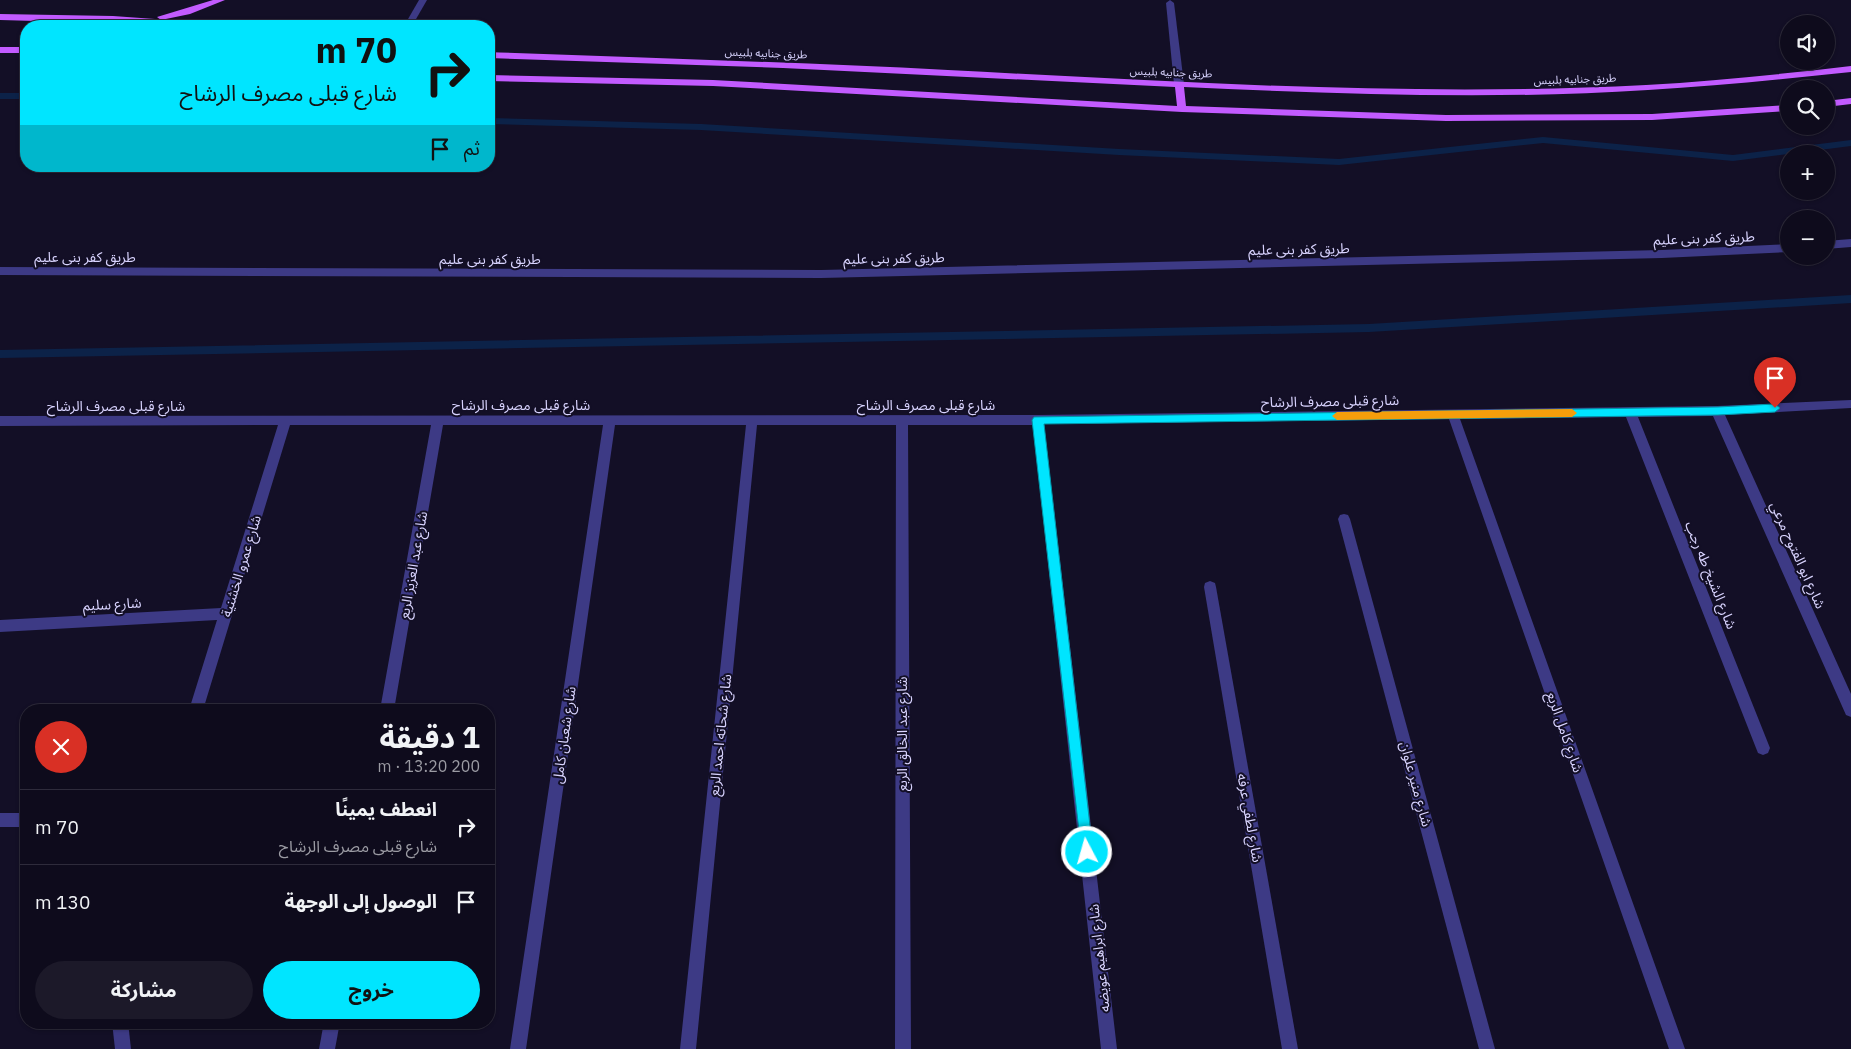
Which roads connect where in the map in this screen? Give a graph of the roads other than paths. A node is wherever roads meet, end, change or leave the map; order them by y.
1 (221, 0) edge
2 (423, 0) edge
3 (1170, 3) dead end
4 (0, 17) edge
5 (146, 20) joint
6 (411, 20) edge
7 (0, 50) edge
8 (20, 50) edge
9 (495, 54) edge
10 (1851, 69) edge
11 (495, 78) edge
12 (1180, 84) junction
13 (1851, 101) edge
14 (1835, 103) edge
15 (1182, 109) junction
16 (1780, 109) edge
17 (1851, 243) edge
18 (1835, 244) edge
19 (1780, 248) edge
20 (0, 271) edge
21 (1851, 404) edge
22 (1718, 411) junction
23 (1630, 412) junction
24 (1452, 414) junction
25 (438, 420) junction
26 (610, 420) junction
27 (752, 420) junction
28 (902, 420) junction
29 (1038, 420) junction
30 (0, 421) edge
31 (285, 422) junction
32 (1344, 519) dead end
33 (1210, 587) dead end
34 (226, 614) junction
35 (0, 626) edge
36 (198, 704) edge
37 (388, 704) edge
38 (1851, 710) edge
39 (1763, 748) dead end
40 (0, 820) edge
41 (20, 820) edge
42 (121, 1029) edge
43 (331, 1029) edge
44 (123, 1049) edge
45 (327, 1049) edge
46 (518, 1049) edge
47 (688, 1049) edge
48 (903, 1049) edge
49 (1109, 1049) edge
50 (1290, 1049) edge
51 (1487, 1049) edge
52 (1677, 1049) edge

1 - 5 main road
2 - 6 street
3 - 12 street
4 - 5 main road
7 - 8 main road
9 - 12 main road, طريق جنابيه بلبيس
10 - 12 main road, طريق جنابيه بلبيس
11 - 15 main road
12 - 15 main road
13 - 14 main road
15 - 16 main road
17 - 18 street
19 - 20 street, طريق كفر بنى عليم
21 - 22 street, شارع قبلى مصرف الرشاح
22 - 23 street, شارع قبلى مصرف الرشاح
22 - 38 street, شارع ابو الفتوح مرعي
23 - 24 street, شارع قبلى مصرف الرشاح
23 - 39 street, شارع الشيخ طه رجب
24 - 29 street, شارع قبلى مصرف الرشاح
24 - 52 street, شارع كامل الربع
25 - 26 street, شارع قبلى مصرف الرشاح
25 - 31 street, شارع قبلى مصرف الرشاح
25 - 37 street, شارع عبد العزيز الربع
26 - 27 street, شارع قبلى مصرف الرشاح
26 - 46 street, شارع شعبان كامل
27 - 28 street, شارع قبلى مصرف الرشاح
27 - 47 street, شارع شحاته احمد الربع
28 - 29 street, شارع قبلى مصرف الرشاح
28 - 48 street, شارع عبد الخالق الربع
29 - 49 street, شارع ابراهيم عويضه
30 - 31 street, شارع قبلى مصرف الرشاح
31 - 34 street, شارع عمرو الخشنية
32 - 51 street, شارع منير علوان
33 - 50 street, شارع لطفي عرفه
34 - 35 street, شارع سليم
34 - 36 street, شارع عمرو الخشنية
40 - 41 street
42 - 44 street
43 - 45 street

